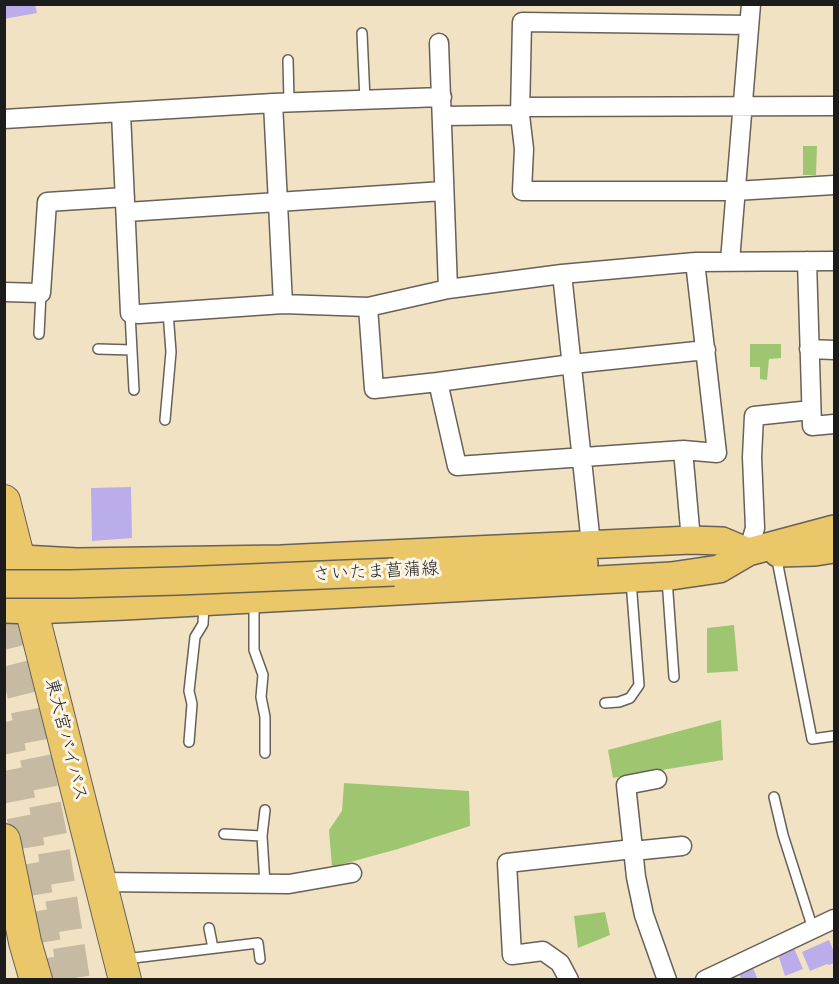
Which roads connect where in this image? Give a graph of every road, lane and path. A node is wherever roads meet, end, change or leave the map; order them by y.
1 (751, 4) edge
2 (749, 25) junction
3 (362, 33) dead end
4 (440, 43) dead end
5 (288, 60) dead end
6 (442, 97) junction
7 (365, 100) junction
8 (281, 102) junction
9 (834, 106) edge
10 (742, 108) junction
11 (520, 111) junction
12 (121, 113) junction
13 (443, 116) junction
14 (4, 120) edge
15 (834, 185) edge
16 (443, 191) junction
17 (735, 191) junction
18 (278, 202) junction
19 (126, 204) junction
20 (730, 261) junction
21 (807, 261) junction
22 (834, 261) edge
23 (695, 262) junction
24 (562, 274) junction
25 (448, 289) junction
26 (4, 292) edge
27 (41, 293) junction
28 (283, 304) junction
29 (368, 307) junction
30 (168, 312) junction
31 (130, 313) junction
32 (39, 334) dead end
33 (98, 349) dead end
34 (809, 349) junction
35 (132, 350) junction
36 (706, 350) junction
37 (834, 350) edge
38 (572, 364) junction
39 (438, 382) junction
40 (134, 390) dead end
41 (811, 410) junction
42 (165, 420) dead end
43 (834, 424) edge
44 (683, 450) junction
45 (582, 456) junction
46 (4, 501) edge
47 (834, 529) edge
48 (691, 540) junction
49 (591, 544) junction
50 (834, 549) edge
51 (748, 552) junction
52 (776, 553) junction
53 (10, 567) edge
54 (667, 576) junction
55 (631, 579) junction
56 (254, 598) junction
57 (204, 601) junction
58 (18, 609) edge
59 (674, 677) dead end
60 (604, 703) dead end
61 (834, 736) edge
62 (189, 742) dead end
63 (265, 753) dead end
64 (657, 779) dead end
65 (774, 797) dead end
66 (265, 810) dead end
67 (224, 834) dead end
68 (262, 836) junction
69 (4, 840) edge
70 (682, 846) dead end
71 (633, 850) junction
72 (352, 873) dead end
73 (100, 882) junction
74 (265, 884) junction
75 (834, 919) edge
76 (209, 928) dead end
77 (813, 929) junction
78 (213, 948) junction
79 (260, 959) dead end
80 (122, 969) edge
81 (36, 980) edge
82 (569, 980) edge
83 (667, 980) edge
84 (705, 980) edge

1 - 2 street
2 - 10 street
2 - 11 street
3 - 7 lane
4 - 6 street
5 - 8 lane
6 - 7 street
6 - 13 street
7 - 8 street
8 - 12 street
8 - 18 street
9 - 10 street
10 - 11 street
10 - 17 street
11 - 13 street
11 - 17 street
12 - 14 street
12 - 19 street
13 - 16 street
15 - 17 street
16 - 18 street
16 - 25 street
17 - 20 street
18 - 19 street
18 - 28 street
19 - 27 street
19 - 31 street
20 - 21 street
20 - 23 street
21 - 22 street
21 - 34 street
23 - 24 street
23 - 36 street
24 - 25 street
24 - 38 street
25 - 29 street
26 - 27 street
27 - 32 lane
28 - 29 street
28 - 30 street
29 - 39 street
30 - 31 street
30 - 42 lane
31 - 35 lane
33 - 35 lane
34 - 37 street
34 - 41 street
35 - 40 lane
36 - 38 street
36 - 44 street
38 - 39 street
38 - 45 street
39 - 45 street
41 - 43 street
41 - 51 street
44 - 45 street
44 - 48 street
45 - 49 street
46 - 53 highway, 東大宮バイパス
47 - 51 main road, さいたま菖蒲線
48 - 49 main road
48 - 51 main road
49 - 53 main road
50 - 52 main road, さいたま菖蒲線
51 - 52 main road, さいたま菖蒲線
51 - 53 main road, さいたま菖蒲線, bridge
51 - 54 main road
52 - 61 lane
53 - 58 highway, 東大宮バイパス
54 - 55 main road
54 - 59 lane
55 - 56 main road
55 - 60 lane
56 - 57 main road
56 - 63 lane
57 - 58 main road
57 - 62 lane
58 - 73 highway, 東大宮バイパス
64 - 71 street
65 - 77 lane
66 - 68 lane
67 - 68 lane
68 - 74 lane
69 - 81 highway
70 - 71 street
71 - 82 street
71 - 83 street
72 - 74 street
73 - 74 street
73 - 80 highway, 東大宮バイパス
75 - 77 street
76 - 78 lane
77 - 84 street
78 - 79 lane
78 - 80 lane

